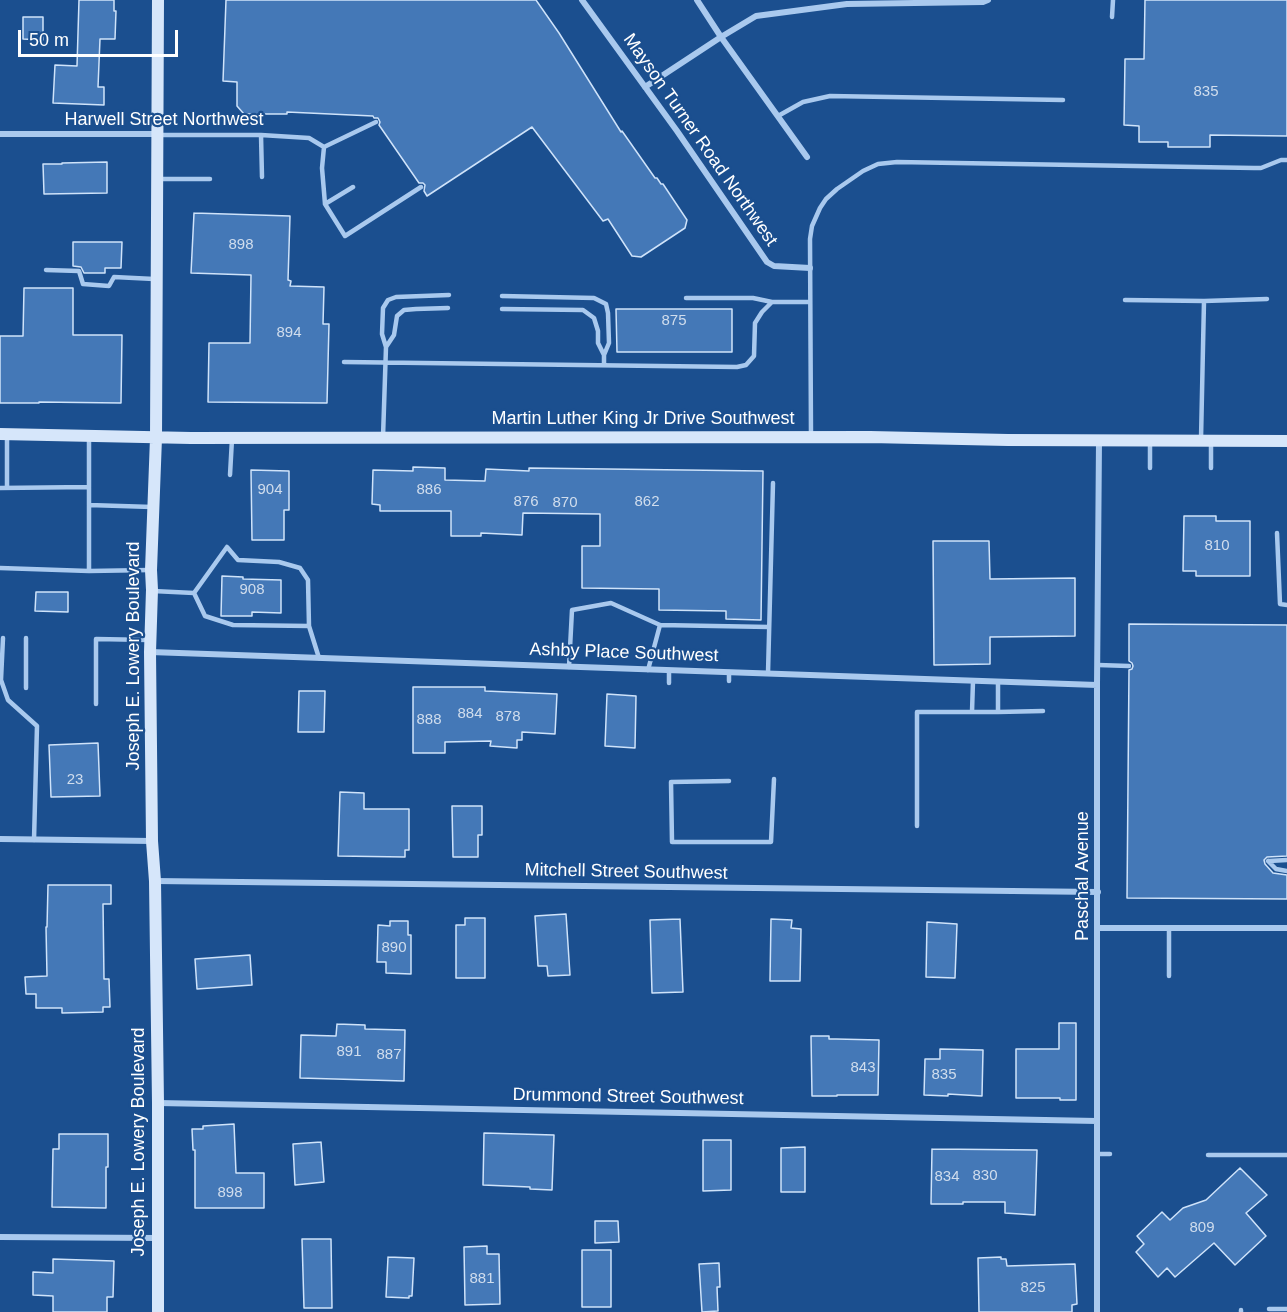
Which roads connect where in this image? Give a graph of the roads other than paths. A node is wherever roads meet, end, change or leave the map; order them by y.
1 (158, 0) edge
2 (582, 0) edge
3 (697, 0) edge
4 (988, 0) edge
5 (1113, 0) edge
6 (1112, 17) dead end
7 (721, 37) junction
8 (645, 87) junction
9 (1063, 100) dead end
10 (778, 116) junction
11 (376, 122) dead end
12 (0, 134) edge
13 (157, 135) junction
14 (261, 135) junction
15 (324, 147) junction
16 (807, 157) dead end
17 (1287, 159) edge
18 (262, 177) dead end
19 (157, 179) junction
20 (210, 179) dead end
21 (353, 186) dead end
22 (421, 187) dead end
23 (325, 204) junction
24 (810, 268) junction
25 (46, 270) dead end
26 (157, 279) junction
27 (448, 295) dead end
28 (502, 296) dead end
29 (686, 298) dead end
30 (1267, 299) dead end
31 (1125, 300) dead end
32 (1204, 301) junction
33 (772, 302) junction
34 (810, 302) junction
35 (448, 308) dead end
36 (502, 309) dead end
37 (386, 347) junction
38 (604, 355) junction
39 (344, 362) dead end
40 (385, 364) junction
41 (604, 365) junction
42 (3, 434) edge
43 (88, 436) junction
44 (811, 436) junction
45 (383, 437) junction
46 (156, 438) junction
47 (232, 438) junction
48 (1099, 441) junction
49 (1150, 441) junction
50 (1287, 441) edge
51 (1206, 442) junction
52 (1150, 468) dead end
53 (1211, 468) dead end
54 (230, 475) dead end
55 (773, 483) dead end
56 (89, 487) junction
57 (0, 488) edge
58 (7, 488) junction
59 (89, 505) junction
60 (154, 507) junction
61 (1277, 533) dead end
62 (0, 568) edge
63 (89, 570) junction
64 (151, 570) junction
65 (152, 590) junction
66 (194, 593) junction
67 (1287, 605) edge
68 (660, 625) junction
69 (309, 626) junction
70 (769, 627) junction
71 (3, 638) dead end
72 (26, 638) dead end
73 (150, 646) junction
74 (319, 658) junction
75 (1098, 665) junction
76 (1129, 666) dead end
77 (569, 667) junction
78 (648, 670) junction
79 (669, 670) junction
80 (729, 672) junction
81 (768, 674) junction
82 (729, 681) dead end
83 (973, 681) junction
84 (998, 682) junction
85 (669, 683) dead end
86 (1097, 685) junction
87 (26, 688) dead end
88 (96, 704) dead end
89 (1043, 711) dead end
90 (972, 712) junction
91 (998, 712) junction
92 (774, 779) dead end
93 (729, 781) dead end
94 (917, 826) dead end
95 (0, 839) edge
96 (34, 840) junction
97 (152, 841) junction
98 (1287, 860) edge
99 (1287, 870) edge
100 (155, 881) junction
101 (1098, 892) junction
102 (1098, 928) junction
103 (1169, 928) junction
104 (1287, 928) edge
105 (1169, 976) dead end
106 (158, 1103) junction
107 (1097, 1121) junction
108 (1097, 1154) junction
109 (1110, 1154) dead end
110 (1208, 1155) dead end
111 (1287, 1155) edge
112 (0, 1237) edge
113 (158, 1238) junction
114 (1269, 1309) dead end
115 (1287, 1309) edge
116 (158, 1312) edge
117 (1097, 1312) edge

1 - 13 main road, Joseph E. Lowery Boulevard
2 - 8 street, Mayson Turner Road Northwest
3 - 7 street
4 - 7 street
5 - 6 lane
7 - 8 street
7 - 10 street
8 - 24 street, Mayson Turner Road Northwest
9 - 10 lane
10 - 16 street
11 - 15 lane
12 - 13 street, Harwell Street Northwest
13 - 14 lane, Harwell Street Northwest
13 - 19 main road, Joseph E. Lowery Boulevard
14 - 15 lane, Harwell Street Northwest
14 - 18 lane
15 - 23 lane
17 - 24 lane
19 - 20 lane
19 - 26 main road, Joseph E. Lowery Boulevard
21 - 23 lane
22 - 23 lane
24 - 34 lane
25 - 26 lane
26 - 46 main road, Joseph E. Lowery Boulevard
27 - 37 lane
28 - 38 lane
29 - 33 lane
30 - 32 lane
31 - 32 lane
32 - 51 lane
33 - 34 lane
33 - 41 lane
34 - 44 lane
35 - 37 lane
36 - 38 lane
37 - 40 lane
38 - 41 lane
39 - 40 lane
40 - 41 lane
40 - 45 lane
42 - 43 main road, Martin Luther King Jr Drive Southwest
42 - 58 lane
43 - 46 main road, Martin Luther King Jr Drive Southwest
43 - 56 lane
44 - 45 main road, Martin Luther King Jr Drive Southwest
44 - 48 main road, Martin Luther King Jr Drive Southwest
45 - 47 main road, Martin Luther King Jr Drive Southwest
46 - 47 main road, Martin Luther King Jr Drive Southwest
46 - 60 main road, Joseph E. Lowery Boulevard
47 - 54 lane
48 - 49 main road, Martin Luther King Jr Drive Southwest
48 - 75 street, Paschal Avenue
49 - 51 main road, Martin Luther King Jr Drive Southwest
49 - 52 lane
50 - 51 main road, Martin Luther King Jr Drive Southwest
51 - 53 lane
55 - 70 lane
56 - 58 lane
56 - 59 lane
57 - 58 lane
59 - 60 lane
59 - 63 lane
60 - 64 main road, Joseph E. Lowery Boulevard
61 - 67 lane
62 - 63 lane
63 - 64 lane
64 - 65 main road, Joseph E. Lowery Boulevard
65 - 66 lane
65 - 73 main road, Joseph E. Lowery Boulevard
66 - 69 lane
66 - 69 lane
68 - 70 lane
68 - 77 lane
68 - 78 lane
69 - 74 lane
70 - 81 lane
71 - 96 lane
72 - 87 lane
73 - 74 street, Ashby Place Southwest
73 - 88 lane
73 - 97 main road, Joseph E. Lowery Boulevard
74 - 77 street, Ashby Place Southwest
75 - 76 lane
75 - 86 street, Paschal Avenue
77 - 78 street, Ashby Place Southwest
78 - 79 street, Ashby Place Southwest
79 - 80 street, Ashby Place Southwest
79 - 85 lane
80 - 81 street, Ashby Place Southwest
80 - 82 lane
81 - 83 street, Ashby Place Southwest
83 - 84 street, Ashby Place Southwest
83 - 90 lane
84 - 86 street, Ashby Place Southwest
84 - 91 lane
86 - 101 street, Paschal Avenue
89 - 91 lane
90 - 91 lane
90 - 94 lane
92 - 93 lane
95 - 96 street
96 - 97 street
97 - 100 main road, Joseph E. Lowery Boulevard
98 - 99 lane
100 - 101 street, Mitchell Street Southwest
100 - 106 main road, Joseph E. Lowery Boulevard
101 - 102 street, Paschal Avenue
102 - 103 street
102 - 107 street, Paschal Avenue
103 - 104 street
103 - 105 lane
106 - 107 street, Drummond Street Southwest
106 - 113 main road, Joseph E. Lowery Boulevard
107 - 108 street, Paschal Avenue
108 - 109 lane
108 - 117 street, Paschal Avenue
110 - 111 lane
112 - 113 street
113 - 116 main road, Joseph E. Lowery Boulevard
114 - 115 lane

